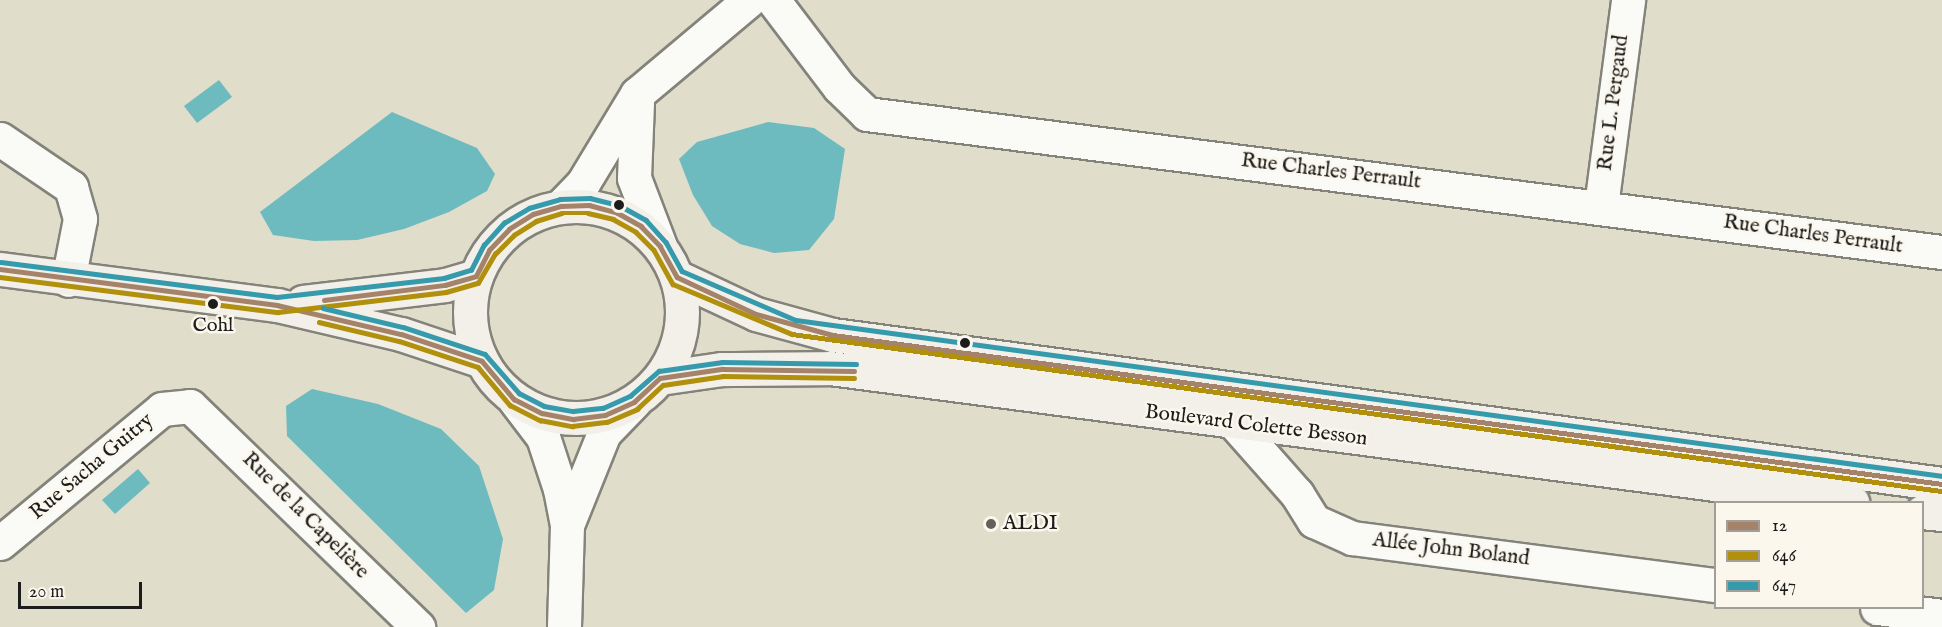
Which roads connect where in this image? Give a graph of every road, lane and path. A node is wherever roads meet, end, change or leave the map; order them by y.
1 (749, 0) edge
2 (773, 0) edge
3 (1628, 0) edge
4 (638, 94) junction
5 (0, 139) edge
6 (561, 206) junction
7 (1601, 206) junction
8 (660, 246) junction
9 (1942, 252) edge
10 (0, 269) edge
11 (476, 276) junction
12 (677, 277) junction
13 (68, 279) junction
14 (277, 305) junction
15 (482, 361) junction
16 (660, 378) junction
17 (514, 399) junction
18 (634, 402) junction
19 (190, 406) joint
20 (1235, 424) junction
21 (1942, 484) edge
22 (1844, 501) edge
23 (1924, 512) edge
24 (1942, 514) edge
25 (567, 525) junction
26 (0, 543) edge
27 (1714, 585) edge
28 (1882, 609) edge
29 (1939, 620) edge
30 (418, 627) edge
31 (564, 627) edge

1 - 4 street
2 - 7 street, Rue Charles Perrault
3 - 7 street, Rue L. Pergaud
4 - 6 street
4 - 8 street
5 - 13 street
6 - 8 main road
6 - 11 main road
7 - 9 street, Rue Charles Perrault
8 - 12 main road
10 - 13 main road
11 - 14 main road
11 - 15 main road
12 - 16 main road
12 - 21 main road, Boulevard Colette Besson
13 - 14 main road
14 - 15 main road
15 - 17 main road
16 - 18 main road
16 - 20 main road, Boulevard Colette Besson
17 - 18 main road
17 - 25 street
18 - 25 street
19 - 26 street, Rue Sacha Guitry
19 - 30 street, Rue de la Capelière
20 - 22 main road, Boulevard Colette Besson
20 - 27 street, Allée John Boland
23 - 24 main road
25 - 31 street
28 - 29 street

